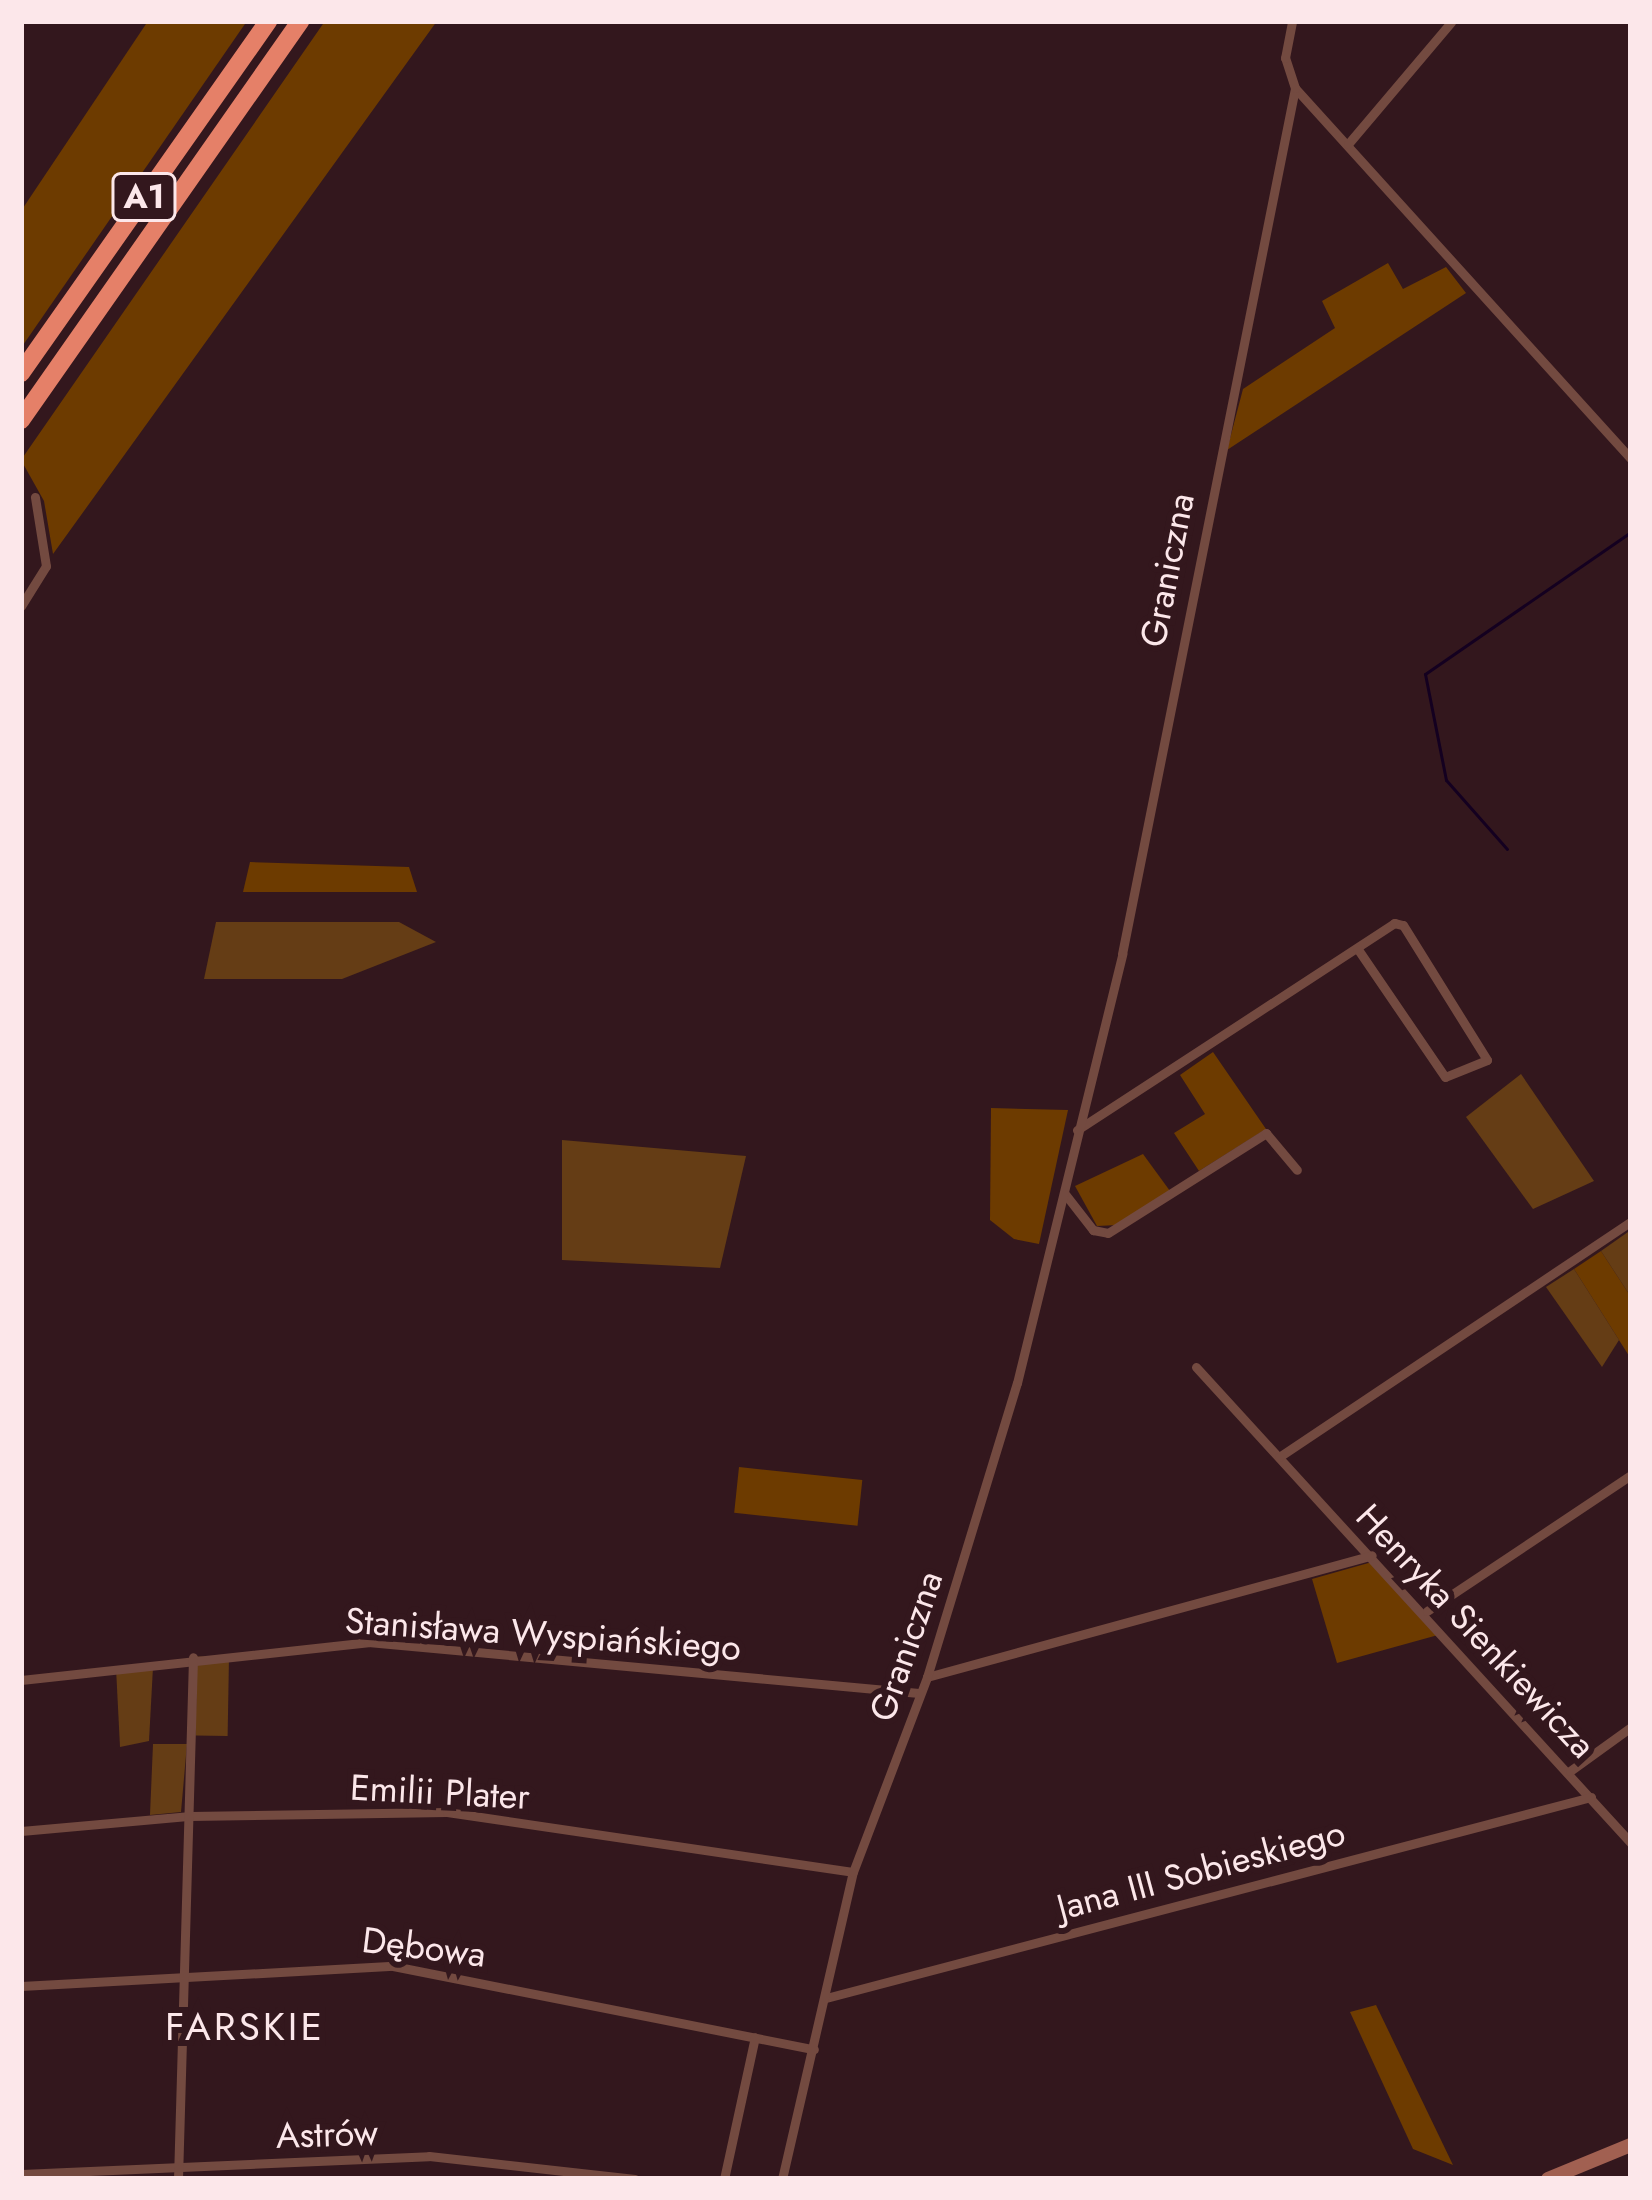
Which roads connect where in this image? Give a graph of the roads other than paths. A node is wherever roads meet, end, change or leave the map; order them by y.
1 (268, 21) edge
2 (300, 21) edge
3 (1292, 21) edge
4 (1450, 22) edge
5 (1295, 88) junction
6 (1348, 144) junction
7 (21, 374) edge
8 (21, 420) edge
9 (1631, 459) edge
10 (35, 497) dead end
11 (21, 606) edge
12 (1357, 948) junction
13 (1077, 1130) junction
14 (1297, 1170) dead end
15 (1065, 1193) junction
16 (1631, 1221) edge
17 (1196, 1367) dead end
18 (1279, 1457) junction
19 (1631, 1475) edge
20 (1372, 1555) junction
21 (1426, 1612) junction
22 (194, 1657) junction
23 (927, 1677) junction
24 (21, 1680) edge
25 (919, 1693) junction
26 (1631, 1727) edge
27 (1570, 1771) junction
28 (1591, 1797) junction
29 (190, 1816) junction
30 (21, 1831) edge
31 (1631, 1843) edge
32 (853, 1872) junction
33 (186, 1973) junction
34 (21, 1986) edge
35 (826, 1998) junction
36 (755, 2037) junction
37 (814, 2049) junction
38 (1631, 2144) edge
39 (179, 2166) junction
40 (21, 2174) edge
41 (569, 2175) edge
42 (178, 2179) edge
43 (634, 2179) edge
44 (724, 2179) edge
45 (782, 2179) edge
46 (1548, 2179) edge

1 - 7 highway, A1
2 - 8 highway, A1
3 - 5 street, Graniczna
4 - 6 street
5 - 6 street
5 - 13 street, Graniczna
6 - 9 street
10 - 11 street
12 - 12 street
12 - 13 street
13 - 15 street, Graniczna
14 - 15 street
15 - 23 street, Graniczna
16 - 18 street
17 - 18 street, Henryka Sienkiewicza
18 - 20 street, Henryka Sienkiewicza
19 - 21 street
20 - 21 street, Henryka Sienkiewicza
20 - 23 street
21 - 27 street, Henryka Sienkiewicza
22 - 24 street, Stanisława Wyspiańskiego
22 - 25 street, Stanisława Wyspiańskiego
22 - 29 street
23 - 25 street, Graniczna
25 - 32 street, Graniczna
26 - 27 street
27 - 28 street, Henryka Sienkiewicza
28 - 31 street, Henryka Sienkiewicza
28 - 35 street, Jana III Sobieskiego
29 - 30 street, Emilii Plater
29 - 32 street, Emilii Plater
29 - 33 street
32 - 35 street, Graniczna
33 - 34 street, Dębowa
33 - 36 street, Dębowa
33 - 39 street
35 - 37 street, Graniczna
36 - 37 street, Dębowa
36 - 44 street
37 - 45 street, Graniczna
38 - 46 main road
39 - 40 street, Astrów
39 - 41 street, Astrów
39 - 42 street
41 - 43 street, Astrów

